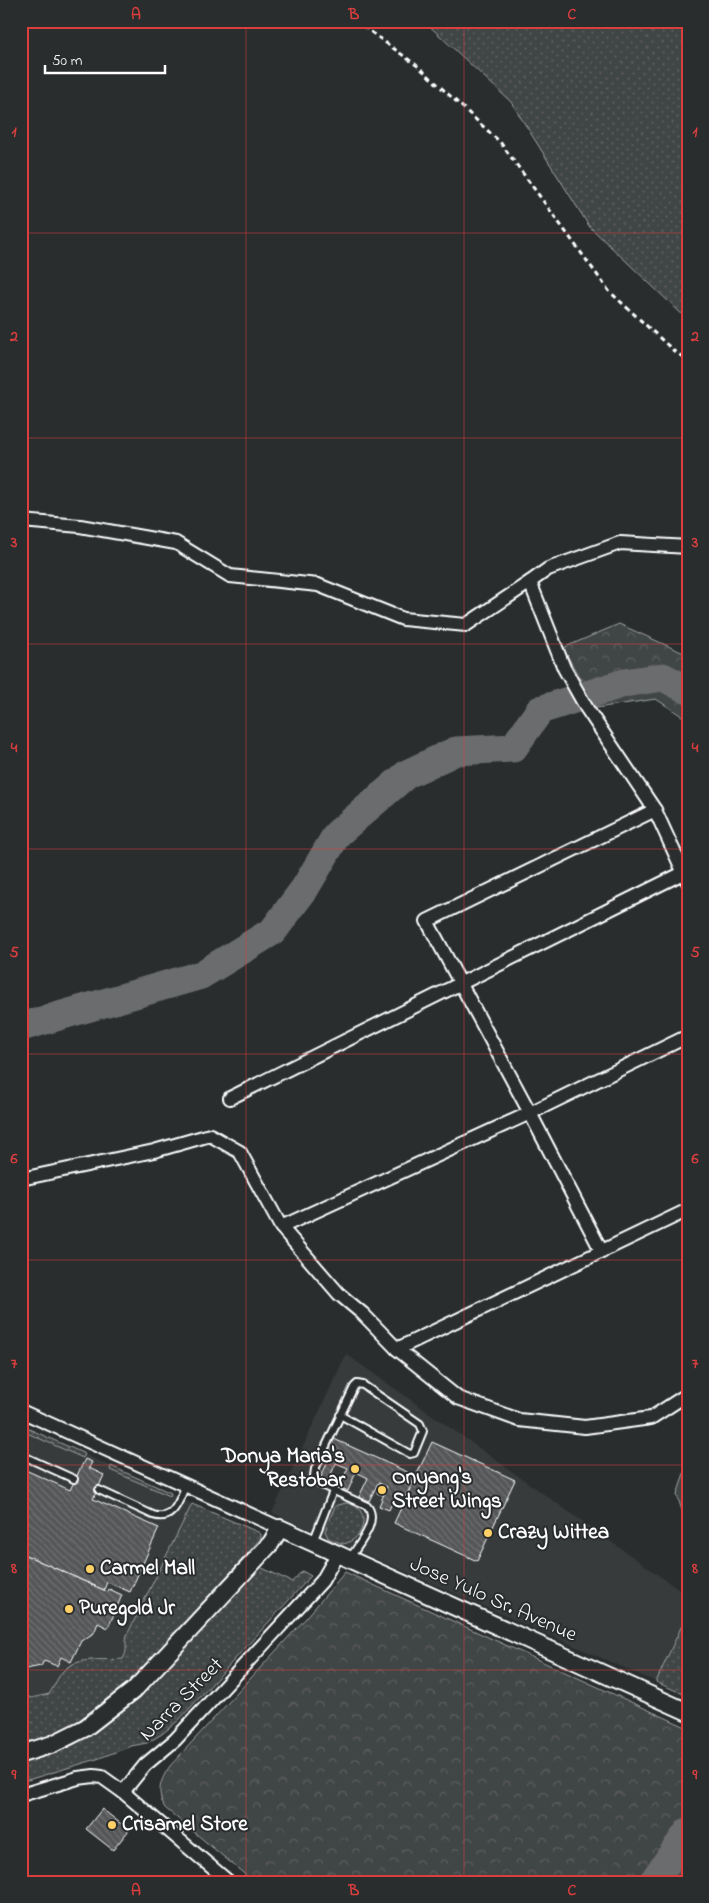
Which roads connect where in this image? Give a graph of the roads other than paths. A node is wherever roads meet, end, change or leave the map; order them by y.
1 (21, 521) edge
2 (688, 547) edge
3 (530, 582) junction
4 (655, 810) junction
5 (686, 877) edge
6 (461, 984) junction
7 (688, 1036) edge
8 (230, 1098) dead end
9 (530, 1112) junction
10 (21, 1180) edge
11 (688, 1210) edge
12 (280, 1227) junction
13 (602, 1252) junction
14 (397, 1349) junction
15 (688, 1394) edge
16 (24, 1412) edge
17 (340, 1415) junction
18 (21, 1426) edge
19 (21, 1455) edge
20 (74, 1479) dead end
21 (186, 1486) junction
22 (99, 1490) dead end
23 (333, 1491) junction
24 (280, 1528) junction
25 (313, 1542) junction
26 (344, 1556) junction
27 (688, 1712) edge
28 (21, 1754) edge
29 (123, 1792) junction
30 (21, 1795) edge
31 (229, 1882) edge

1 - 3 street
2 - 3 street
3 - 4 street
4 - 5 street
4 - 6 street
5 - 6 street
6 - 8 street
6 - 9 street
7 - 9 street
9 - 12 street
9 - 13 street
10 - 12 street
11 - 13 street
12 - 14 street
13 - 14 street
14 - 15 street
16 - 18 lane
16 - 21 street
17 - 17 lane
17 - 23 lane
19 - 20 lane
21 - 22 lane
21 - 24 street
23 - 25 lane
23 - 26 lane
24 - 25 street, Jose Yulo Sr. Avenue
24 - 28 street
25 - 26 street, Jose Yulo Sr. Avenue
26 - 27 street, Jose Yulo Sr. Avenue
26 - 29 street, Narra Street
29 - 30 street
29 - 31 street

